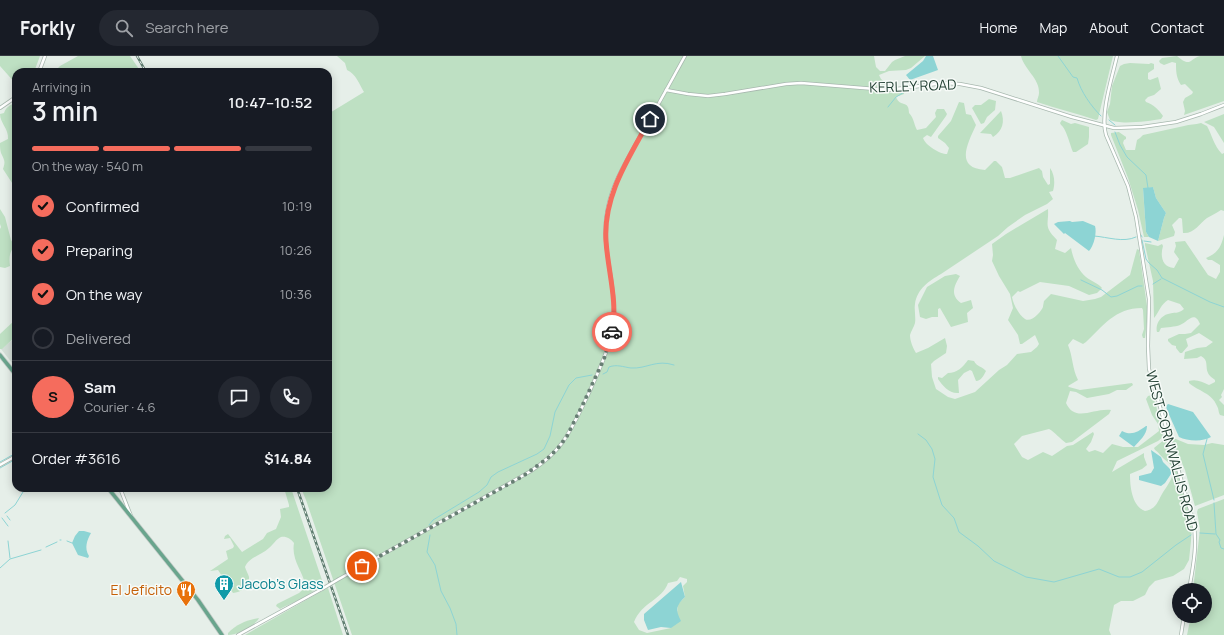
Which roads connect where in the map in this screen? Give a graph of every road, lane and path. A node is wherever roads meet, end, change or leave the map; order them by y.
1 (45, 56) edge
2 (685, 56) edge
3 (1117, 56) edge
4 (40, 68) edge
5 (666, 90) junction
6 (12, 100) edge
7 (1224, 105) edge
8 (0, 108) edge
9 (1104, 126) junction
10 (0, 355) edge
11 (12, 370) edge
12 (12, 458) edge
13 (0, 465) edge
14 (111, 492) edge
15 (122, 492) edge
16 (131, 517) junction
17 (1190, 583) edge
18 (1183, 623) edge
19 (222, 635) edge
20 (238, 635) edge
21 (1181, 635) edge

1 - 4 street
2 - 5 street
3 - 9 street, WEST CORNWALLIS ROAD
5 - 9 street, KERLEY ROAD
5 - 20 street, bridge
6 - 8 street
7 - 9 street, KERLEY ROAD
9 - 17 street, WEST CORNWALLIS ROAD
10 - 11 main road
12 - 13 street
14 - 16 main road
15 - 16 street
16 - 19 main road
18 - 21 street

